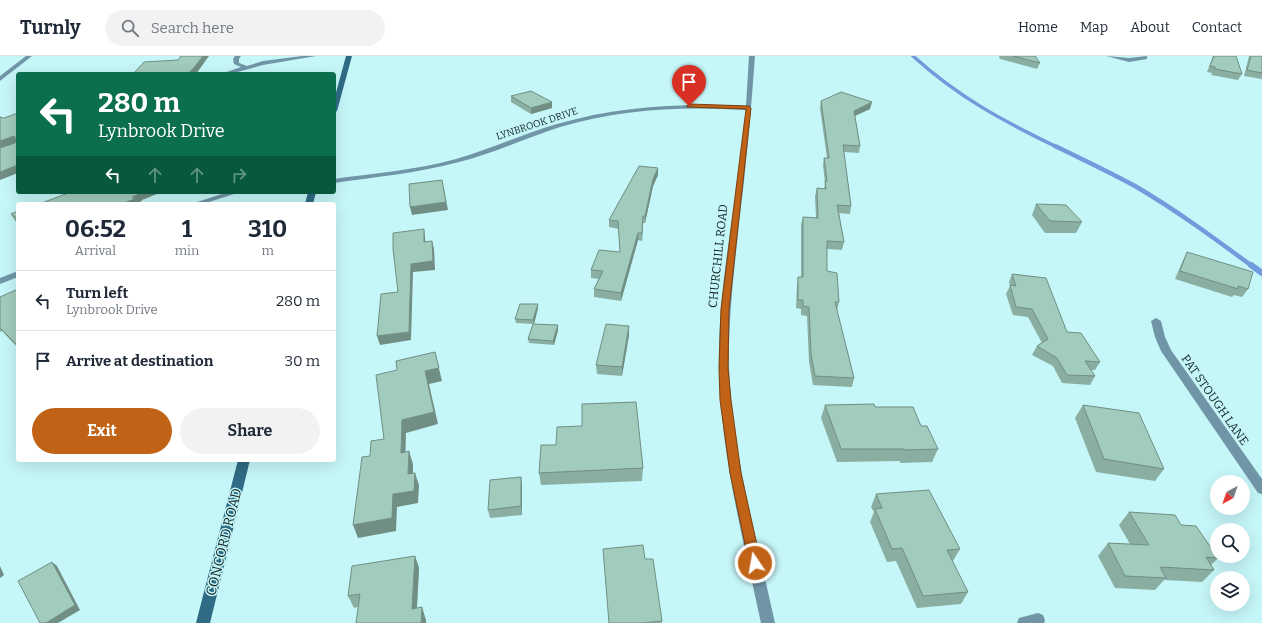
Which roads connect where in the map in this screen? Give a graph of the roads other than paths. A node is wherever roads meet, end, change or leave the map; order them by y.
1 (29, 56) edge
2 (238, 56) edge
3 (313, 56) edge
4 (349, 56) edge
5 (752, 56) edge
6 (1109, 56) edge
7 (1144, 56) edge
8 (245, 67) junction
9 (230, 72) edge
10 (0, 79) edge
11 (336, 104) edge
12 (749, 108) junction
13 (336, 182) edge
14 (229, 194) edge
15 (202, 202) edge
16 (16, 275) edge
17 (0, 281) edge
18 (1156, 321) dead end
19 (243, 462) edge
20 (1262, 489) edge
21 (203, 623) edge
22 (768, 623) edge

1 - 10 street
2 - 8 street
3 - 8 street
4 - 11 main road
5 - 12 street, CHURCHILL ROAD
6 - 7 street
8 - 9 street
12 - 13 street, LYNBROOK DRIVE
12 - 22 street, CHURCHILL ROAD
14 - 15 street
16 - 17 street
18 - 20 street, PAT STOUGH LANE
19 - 21 main road, CONCORD ROAD

